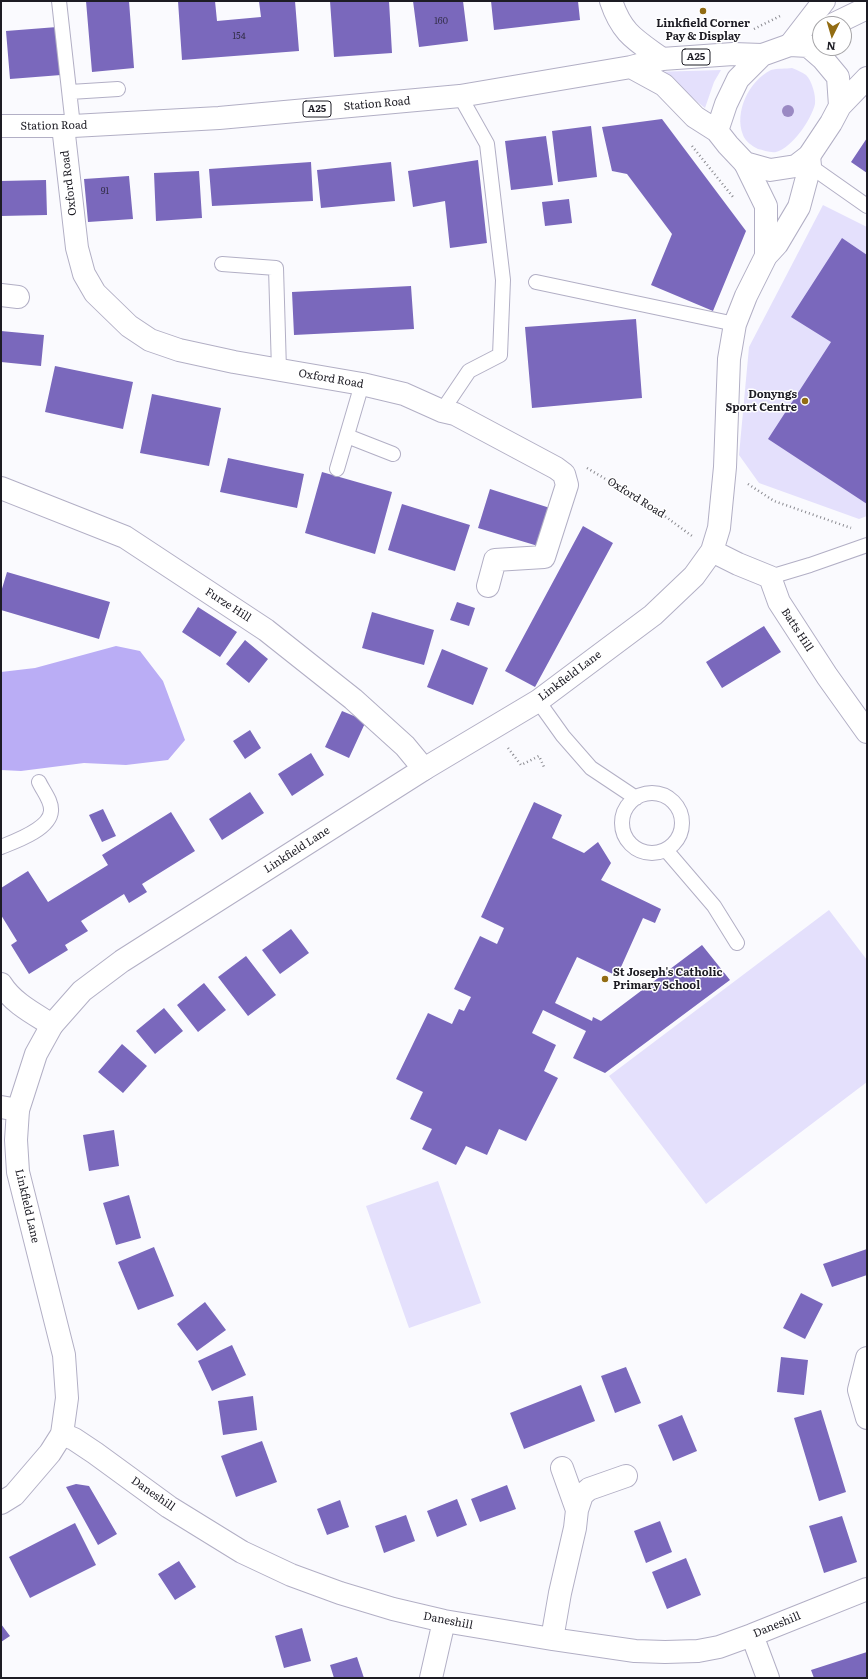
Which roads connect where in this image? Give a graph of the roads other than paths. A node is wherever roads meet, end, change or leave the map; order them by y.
1 (59, 1) edge
2 (611, 1) edge
3 (824, 1) edge
4 (867, 8) edge
5 (850, 16) edge
6 (806, 42) edge
7 (762, 54) junction
8 (662, 59) junction
9 (630, 67) junction
10 (867, 78) edge
11 (118, 89) dead end
12 (70, 92) junction
13 (460, 96) junction
14 (840, 106) junction
15 (1, 126) edge
16 (68, 126) junction
17 (717, 131) junction
18 (809, 161) junction
19 (745, 163) junction
20 (867, 206) edge
21 (766, 256) junction
22 (222, 264) dead end
23 (536, 282) dead end
24 (735, 324) junction
25 (279, 370) junction
26 (362, 384) junction
27 (442, 411) junction
28 (347, 436) junction
29 (393, 454) dead end
30 (337, 469) dead end
31 (1, 488) edge
32 (867, 545) edge
33 (712, 551) junction
34 (770, 577) junction
35 (488, 586) dead end
36 (538, 701) junction
37 (867, 732) edge
38 (424, 769) junction
39 (39, 782) dead end
40 (636, 798) junction
41 (1, 847) edge
42 (666, 850) junction
43 (737, 943) dead end
44 (3, 990) edge
45 (52, 1025) junction
46 (9, 1109) edge
47 (867, 1358) edge
48 (867, 1418) edge
49 (62, 1434) junction
50 (562, 1468) dead end
51 (626, 1476) dead end
52 (1, 1503) edge
53 (577, 1510) junction
54 (867, 1589) edge
55 (444, 1621) junction
56 (752, 1635) junction
57 (552, 1639) junction
58 (431, 1678) edge
59 (768, 1678) edge

1 - 12 lane
2 - 8 street
3 - 6 street
4 - 5 street
6 - 7 street, A25
6 - 14 street
7 - 8 street, A25
7 - 17 street, A25
8 - 9 street, A25
9 - 13 street, Station Road / A25
9 - 17 street
10 - 14 street
11 - 12 lane
12 - 16 lane
13 - 16 street, Station Road / A25
13 - 27 lane
14 - 18 street
15 - 16 street, Station Road / A25
16 - 25 street, Oxford Road
17 - 19 street
18 - 19 street
18 - 20 lane
18 - 21 street, Linkfield Lane
19 - 21 street, Linkfield Lane
21 - 24 street, Linkfield Lane
22 - 25 lane
23 - 24 lane
24 - 33 street, Linkfield Lane
25 - 26 street, Oxford Road
26 - 27 street, Oxford Road
26 - 28 lane
27 - 35 street, Oxford Road
28 - 29 lane
28 - 30 lane
31 - 38 street, Furze Hill
32 - 34 lane
33 - 34 street
33 - 36 street, Linkfield Lane
34 - 37 street, Batts Hill
36 - 38 street, Linkfield Lane
36 - 40 lane
38 - 45 street, Linkfield Lane
39 - 41 lane
40 - 42 lane
40 - 42 lane
42 - 43 lane
44 - 45 street
45 - 46 street, Linkfield Lane
46 - 49 street, Linkfield Lane
47 - 48 street
49 - 52 street, Linkfield Lane
49 - 55 street, Daneshill
50 - 53 street
51 - 53 street
53 - 57 street
54 - 56 street, Daneshill
55 - 57 street, Daneshill
55 - 58 street
56 - 57 street, Daneshill
56 - 59 street

